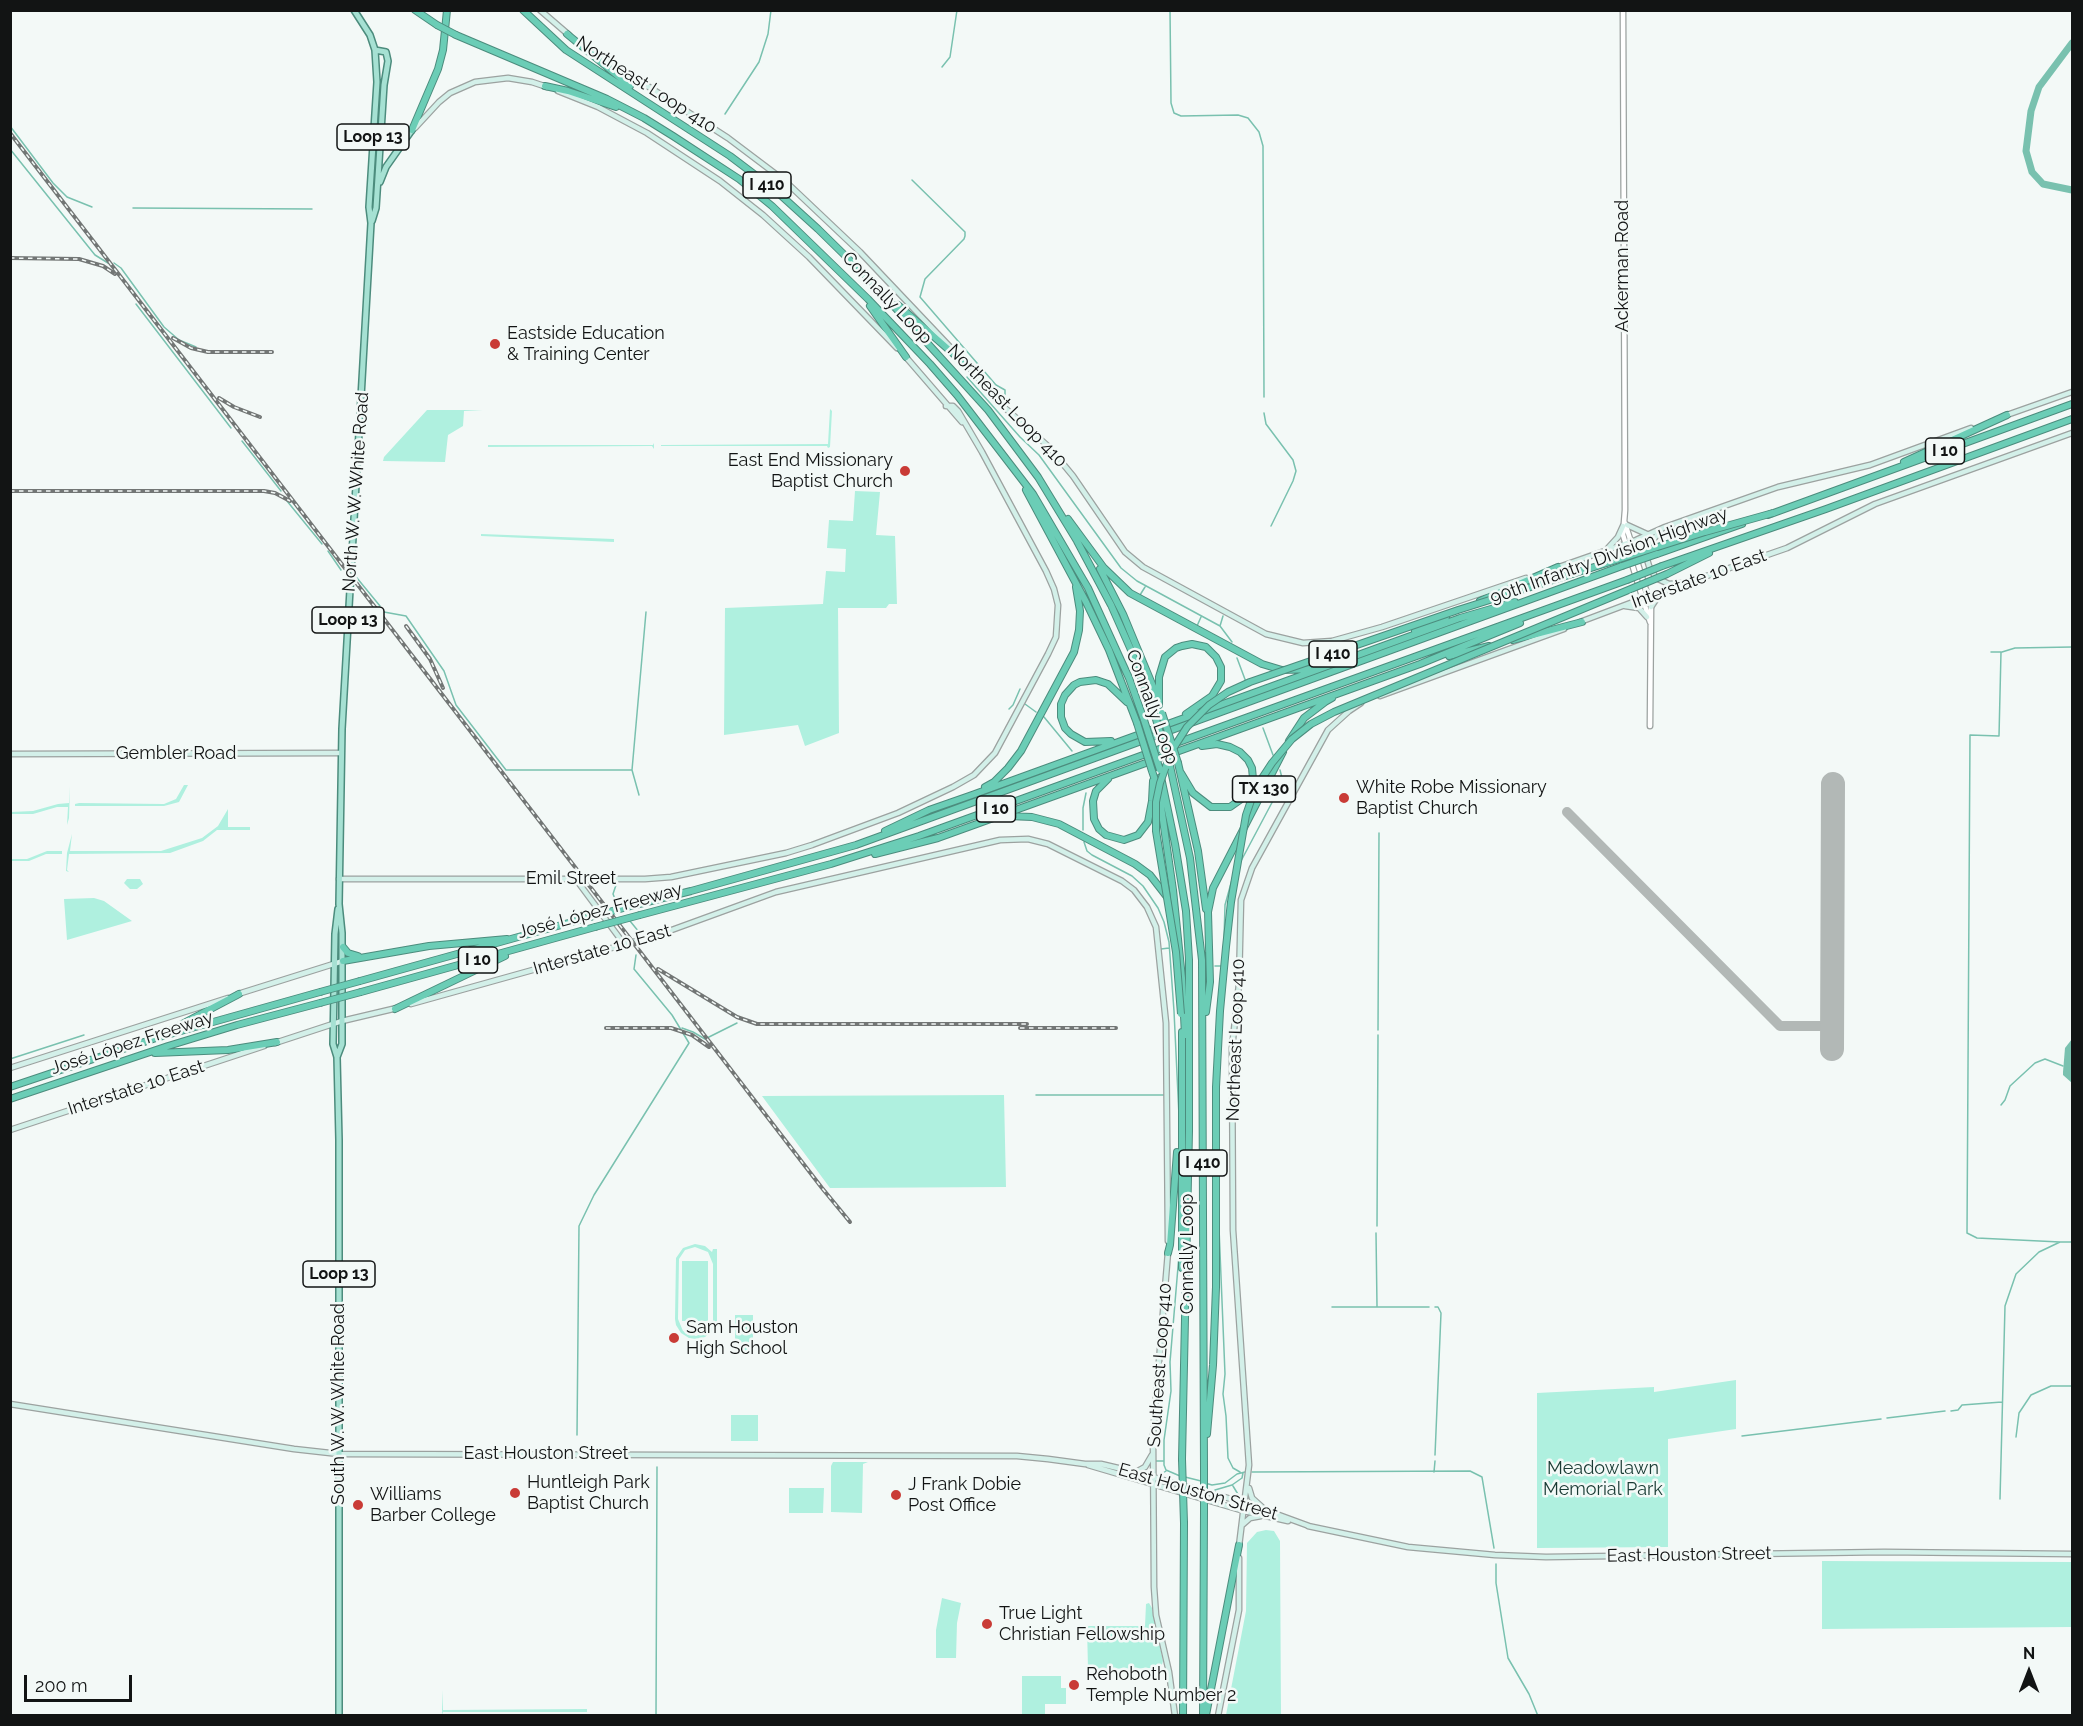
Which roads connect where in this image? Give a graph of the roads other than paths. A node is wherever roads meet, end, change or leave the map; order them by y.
1 (354, 10) edge
2 (409, 10) edge
3 (415, 10) edge
4 (447, 10) edge
5 (523, 10) edge
6 (540, 10) edge
7 (1623, 10) edge
8 (429, 21) junction
9 (567, 34) junction
10 (375, 50) junction
11 (545, 86) junction
12 (651, 104) junction
13 (644, 118) junction
14 (412, 130) junction
15 (377, 190) junction
16 (371, 223) junction
17 (871, 281) junction
18 (860, 291) junction
19 (906, 357) junction
20 (965, 364) junction
21 (2073, 392) edge
22 (2073, 405) edge
23 (2007, 415) junction
24 (2073, 418) edge
25 (2073, 432) edge
26 (1012, 466) junction
27 (1038, 477) junction
28 (1818, 497) junction
29 (1773, 513) junction
30 (1625, 524) junction
31 (1665, 527) junction
32 (1649, 536) junction
33 (1627, 543) junction
34 (1725, 544) junction
35 (1089, 547) junction
36 (1606, 550) junction
37 (1558, 567) junction
38 (1074, 577) junction
39 (1581, 581) junction
40 (1686, 583) junction
41 (1671, 588) junction
42 (1648, 596) junction
43 (1580, 597) junction
44 (1642, 598) junction
45 (1623, 606) junction
46 (1651, 607) junction
47 (1649, 619) junction
48 (1582, 622) junction
49 (1398, 640) junction
50 (1419, 664) junction
51 (1326, 666) junction
52 (1367, 683) junction
53 (1160, 705) junction
54 (1134, 714) junction
55 (1176, 721) junction
56 (1650, 726) dead end
57 (1328, 730) joint
58 (1132, 737) junction
59 (1156, 737) joint
60 (1160, 750) joint
61 (1181, 750) junction
62 (341, 753) junction
63 (10, 754) edge
64 (1156, 771) junction
65 (1181, 773) junction
66 (1112, 776) junction
67 (972, 795) junction
68 (995, 818) junction
69 (856, 845) junction
70 (831, 864) junction
71 (574, 878) junction
72 (589, 878) junction
73 (339, 879) junction
74 (583, 890) junction
75 (339, 904) junction
76 (1175, 918) junction
77 (1209, 931) junction
78 (522, 937) junction
79 (1158, 941) joint
80 (624, 944) junction
81 (343, 947) junction
82 (523, 948) junction
83 (362, 956) junction
84 (343, 961) junction
85 (334, 962) junction
86 (239, 994) junction
87 (394, 1009) junction
88 (342, 1021) junction
89 (333, 1024) junction
90 (1203, 1030) junction
91 (156, 1038) junction
92 (277, 1042) junction
93 (137, 1055) junction
94 (337, 1057) junction
95 (10, 1068) edge
96 (10, 1087) edge
97 (10, 1099) edge
98 (1181, 1110) junction
99 (10, 1130) edge
100 (1189, 1131) junction
101 (1168, 1253) junction
102 (1185, 1328) junction
103 (10, 1404) edge
104 (1204, 1443) junction
105 (1153, 1453) junction
106 (339, 1454) junction
107 (1085, 1464) junction
108 (1135, 1472) junction
109 (1154, 1478) junction
110 (1248, 1483) junction
111 (1154, 1485) junction
112 (1245, 1503) junction
113 (1244, 1511) junction
114 (1265, 1513) junction
115 (1242, 1525) junction
116 (1239, 1545) junction
117 (2073, 1554) edge
118 (339, 1716) edge
119 (1175, 1716) edge
120 (1183, 1716) edge
121 (1205, 1716) edge
122 (1218, 1716) edge

1 - 10 main road, North W. W. White Road / Loop 13
2 - 8 highway
3 - 8 highway, Connally Loop / I 410
4 - 14 highway, Loop 13
5 - 12 highway, Connally Loop / I 410
6 - 9 main road, Northeast Loop 410
7 - 30 street, Ackerman Road
8 - 13 highway, Connally Loop / I 410, bridge
9 - 12 highway
9 - 20 main road, Northeast Loop 410
10 - 15 main road, North W. W. White Road / Loop 13
10 - 16 main road, North W. W. White Road / Loop 13
11 - 13 highway
11 - 14 main road
11 - 19 main road
12 - 17 highway, Connally Loop / I 410
13 - 18 highway, Connally Loop / I 410
14 - 15 main road, North W. W. White Road / Loop 13
15 - 16 main road, North W. W. White Road / Loop 13
16 - 62 main road, North W. W. White Road / Loop 13
17 - 20 highway
17 - 27 highway, Connally Loop / I 410
18 - 19 highway
18 - 26 highway, Connally Loop / I 410
19 - 72 main road, Emil Street
20 - 37 main road, Northeast Loop 410
21 - 23 main road
22 - 28 highway, 90th Infantry Division Highway / I 10
23 - 28 highway
23 - 31 main road
24 - 34 highway, 90th Infantry Division Highway / I 10
25 - 40 main road, Interstate 10 East
26 - 38 highway
26 - 64 highway, Connally Loop / I 410, bridge
27 - 35 highway
27 - 90 highway, Connally Loop / I 410, bridge
28 - 29 highway, 90th Infantry Division Highway / I 10
29 - 39 highway, 90th Infantry Division Highway / I 10, bridge
29 - 98 highway, Connally Loop / I 410, bridge
30 - 32 main road
30 - 33 street, Ackerman Road
30 - 36 main road
31 - 32 main road
31 - 40 main road
32 - 33 main road
33 - 36 main road
33 - 42 street, Ackerman Road
33 - 44 street, Ackerman Road
34 - 43 highway, 90th Infantry Division Highway / I 10, bridge
34 - 104 highway, bridge
35 - 51 highway
35 - 53 highway
36 - 37 main road
37 - 49 highway
38 - 54 highway
38 - 67 highway
39 - 49 highway
39 - 59 highway, 90th Infantry Division Highway / I 10
40 - 41 main road, Interstate 10 East
41 - 42 main road, Interstate 10 East
41 - 46 main road
42 - 44 main road, Interstate 10 East
42 - 46 street, Ackerman Road
43 - 50 highway, TX 130
43 - 60 highway, 90th Infantry Division Highway / I 10
44 - 45 main road, Interstate 10 East
44 - 47 street, Ackerman Road
45 - 47 main road
45 - 48 main road, Interstate 10 East
46 - 47 street, Ackerman Road
47 - 56 street, Ackerman Road
48 - 50 highway
48 - 57 main road, Interstate 10 East
49 - 51 highway
50 - 52 highway, TX 130
51 - 55 highway
52 - 61 highway
52 - 77 highway, TX 130
53 - 55 highway
53 - 65 highway, bridge
54 - 58 highway
54 - 64 highway, bridge
55 - 58 highway
57 - 110 main road, Northeast Loop 410
58 - 67 highway
59 - 69 highway, José López Freeway / I 10
60 - 70 highway, José López Freeway / I 10
61 - 65 highway
61 - 66 highway
62 - 63 main road, Gembler Road
62 - 73 main road, North W. W. White Road / Loop 13
64 - 66 highway
64 - 76 highway
64 - 100 highway, Connally Loop / I 410
65 - 77 highway
66 - 68 highway
67 - 69 highway
68 - 70 highway
68 - 76 highway
69 - 78 highway, José López Freeway / I 10, bridge
70 - 82 highway, José López Freeway / I 10, bridge
71 - 72 main road, Emil Street
71 - 73 main road, Emil Street
71 - 74 main road
72 - 74 main road
73 - 75 main road, North W. W. White Road / Loop 13
74 - 80 main road
75 - 81 main road, North W. W. White Road / Loop 13
75 - 85 main road, North W. W. White Road / Loop 13
76 - 100 highway
77 - 90 highway, TX 130
78 - 83 highway
78 - 91 highway, José López Freeway / I 10, bridge
79 - 80 main road, Interstate 10 East
79 - 101 main road, Southeast Loop 410
80 - 87 main road, Interstate 10 East
81 - 83 highway
81 - 84 main road, North W. W. White Road / Loop 13
82 - 87 highway
82 - 93 highway, José López Freeway / I 10, bridge
83 - 84 highway
84 - 85 main road
84 - 88 main road, North W. W. White Road / Loop 13
85 - 86 main road
85 - 89 main road, South W. W. White Road / Loop 13
86 - 91 highway
86 - 95 main road
87 - 88 main road, Interstate 10 East
88 - 89 main road, Interstate 10 East
88 - 94 main road, South W. W. White Road / Loop 13
89 - 92 main road, Interstate 10 East
89 - 94 main road, South W. W. White Road / Loop 13
90 - 104 highway, Connally Loop / I 410
91 - 96 highway, José López Freeway / I 10
92 - 93 highway
92 - 99 main road, Interstate 10 East
93 - 97 highway, José López Freeway / I 10
94 - 106 main road, South W. W. White Road / Loop 13
98 - 101 highway
98 - 102 highway
100 - 102 highway, Connally Loop / I 410
101 - 105 main road, Southeast Loop 410
102 - 120 highway, Connally Loop / I 410, bridge
103 - 106 main road, East Houston Street
104 - 121 highway, Connally Loop / I 410, bridge
105 - 108 main road
105 - 109 main road, Southeast Loop 410
106 - 107 main road, East Houston Street
106 - 118 main road, South W. W. White Road / Loop 13
107 - 108 main road, East Houston Street
107 - 111 main road, East Houston Street
108 - 109 main road, East Houston Street
109 - 111 main road, Southeast Loop 410
109 - 112 main road, East Houston Street
110 - 112 main road
110 - 114 main road
111 - 113 main road, East Houston Street
111 - 119 main road, Southeast Loop 410
112 - 113 main road
112 - 114 main road, East Houston Street
113 - 114 main road, East Houston Street
113 - 115 main road
114 - 115 main road
114 - 117 main road, East Houston Street
115 - 116 main road
116 - 121 highway
116 - 122 main road

